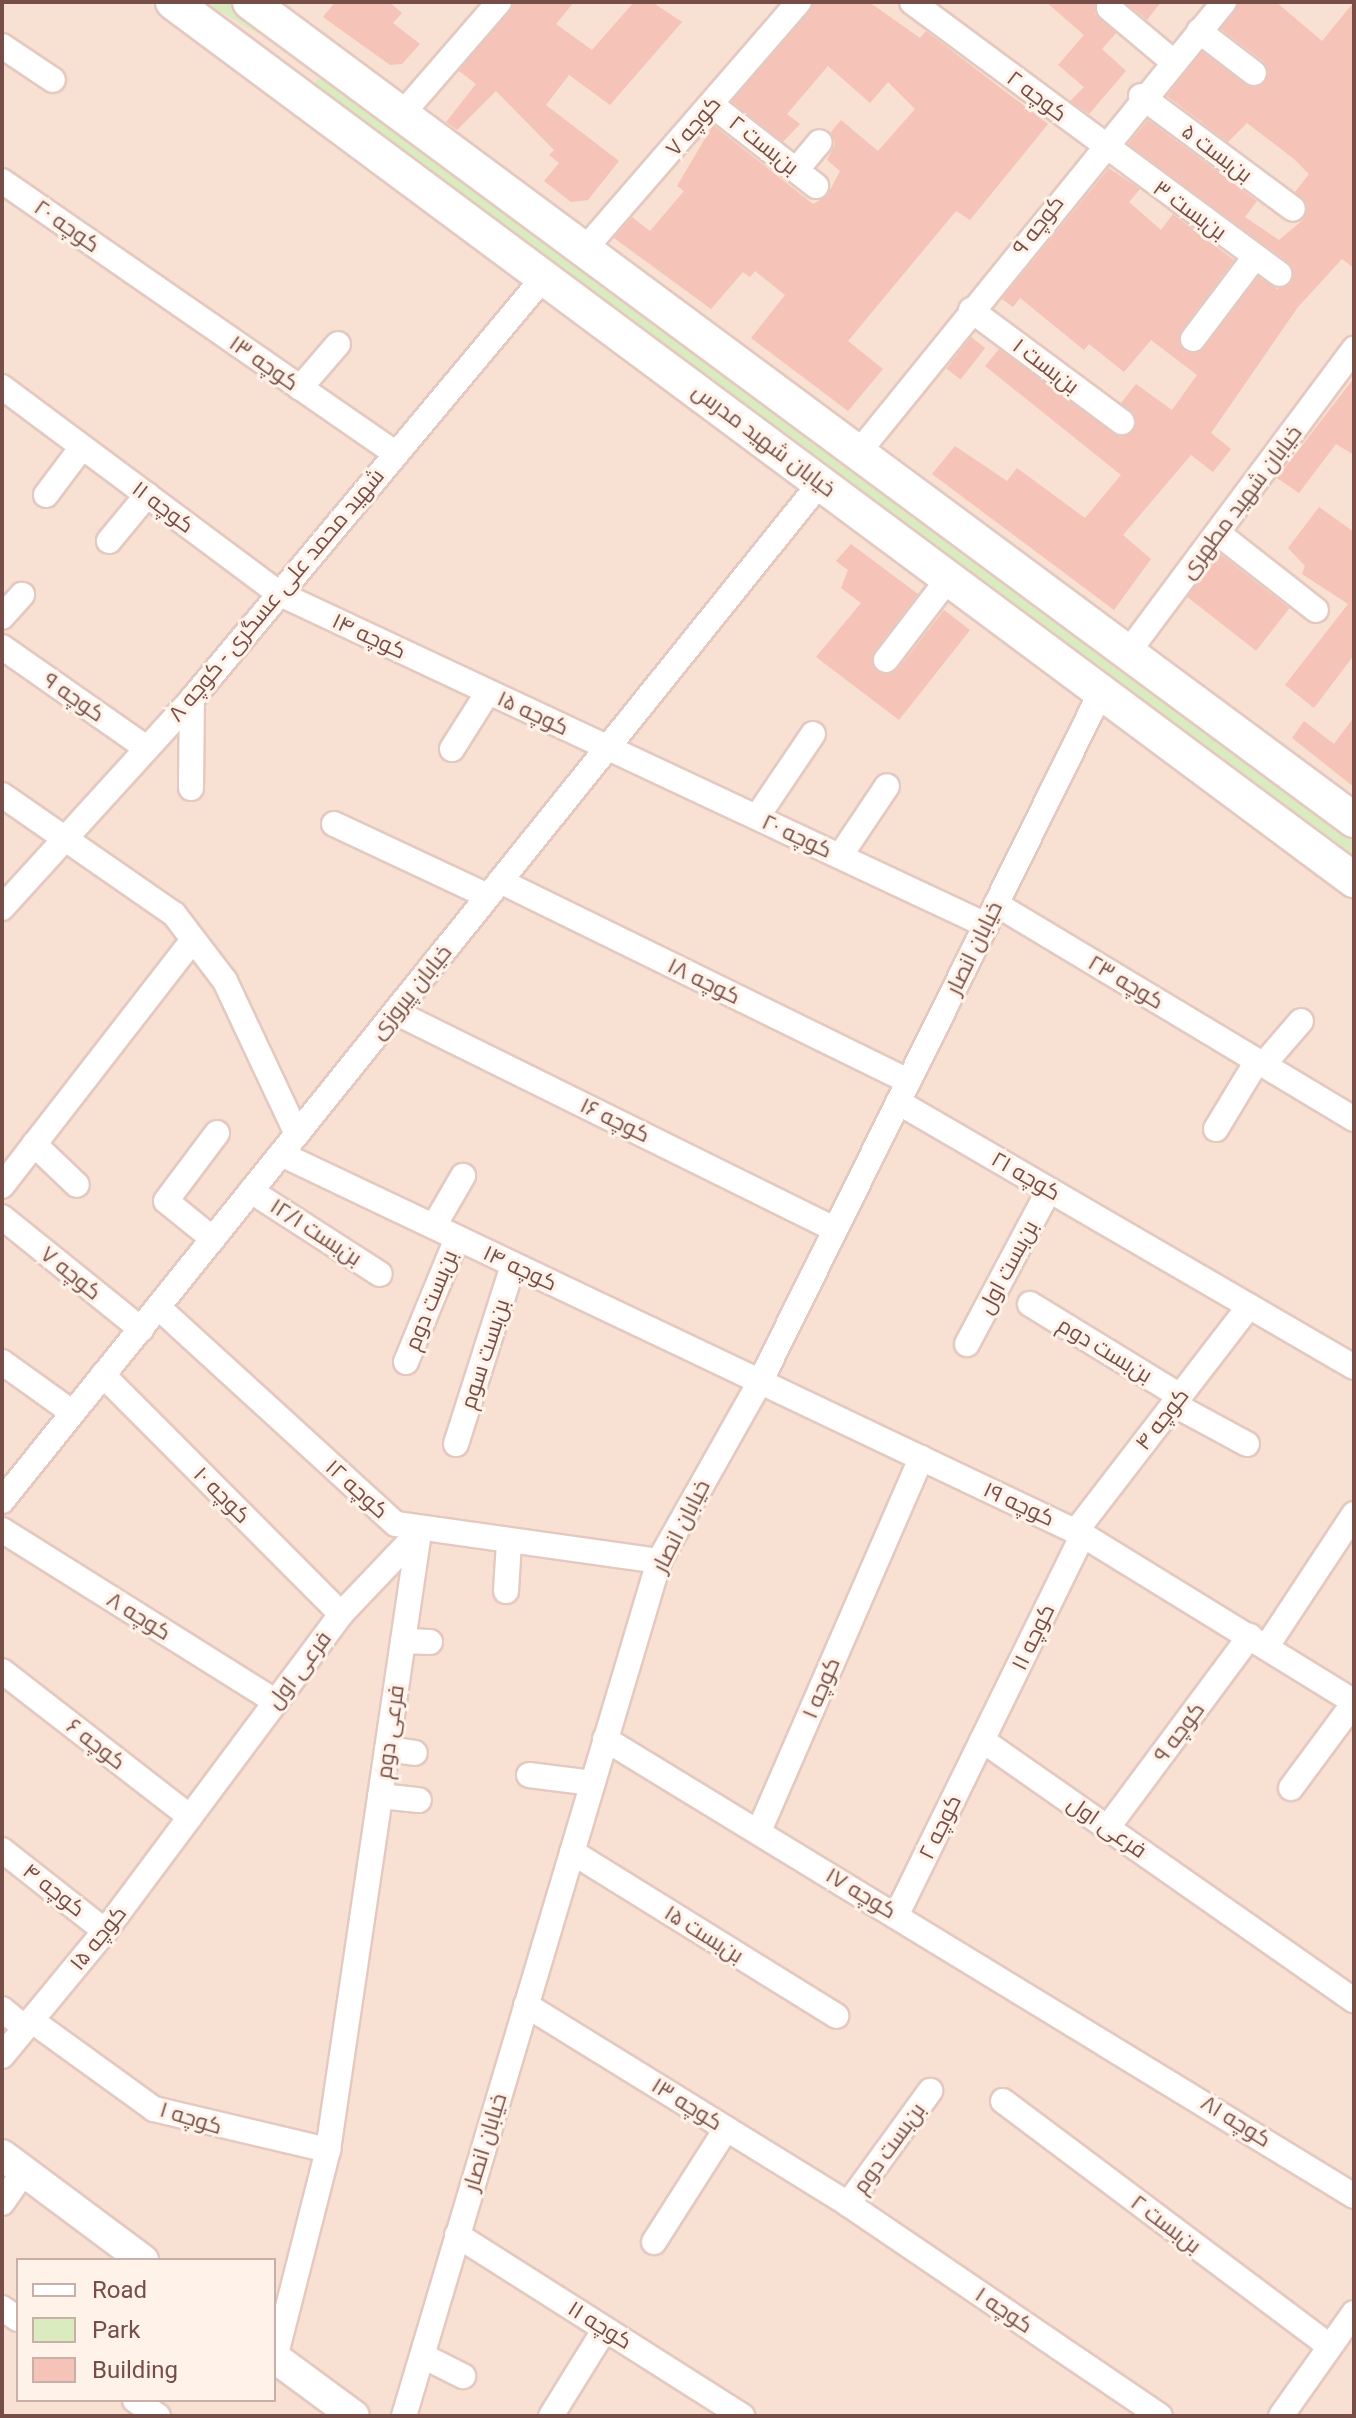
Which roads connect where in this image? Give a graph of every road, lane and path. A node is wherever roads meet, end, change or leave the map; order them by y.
1 (173, 2) edge
2 (250, 2) edge
3 (499, 2) edge
4 (799, 2) edge
5 (912, 2) edge
6 (1224, 2) edge
7 (1109, 8) dead end
8 (1199, 31) junction
9 (307, 44) junction
10 (2, 46) edge
11 (1171, 60) junction
12 (1254, 73) dead end
13 (53, 80) dead end
14 (280, 81) junction
15 (1141, 96) junction
16 (712, 105) junction
17 (402, 114) junction
18 (820, 142) dead end
19 (1102, 145) junction
20 (797, 169) junction
21 (2, 181) edge
22 (816, 186) dead end
23 (1293, 209) dead end
24 (584, 250) junction
25 (1255, 257) junction
26 (133, 271) joint
27 (1279, 274) dead end
28 (544, 277) junction
29 (971, 310) junction
30 (1193, 339) dead end
31 (338, 344) dead end
32 (1354, 349) edge
33 (2, 387) edge
34 (300, 388) junction
35 (1122, 422) dead end
36 (82, 447) junction
37 (858, 453) junction
38 (396, 454) junction
39 (821, 482) junction
40 (46, 495) dead end
41 (147, 495) junction
42 (1219, 534) junction
43 (109, 541) dead end
44 (949, 578) junction
45 (280, 594) junction
46 (22, 595) dead end
47 (1316, 610) dead end
48 (2, 617) edge
49 (2, 647) edge
50 (1126, 655) junction
51 (886, 660) dead end
52 (458, 678) joint
53 (488, 692) junction
54 (1101, 692) junction
55 (192, 699) junction
56 (813, 734) dead end
57 (145, 747) junction
58 (608, 747) junction
59 (452, 749) dead end
60 (887, 786) dead end
61 (191, 788) dead end
62 (2, 795) edge
63 (757, 817) junction
64 (1353, 818) edge
65 (334, 824) dead end
66 (68, 838) junction
67 (840, 856) junction
68 (1354, 880) edge
69 (494, 889) junction
70 (2, 908) edge
71 (991, 914) junction
72 (193, 940) junction
73 (395, 1012) junction
74 (1301, 1021) dead end
75 (1260, 1063) junction
76 (903, 1092) junction
77 (1354, 1119) edge
78 (1216, 1129) dead end
79 (217, 1133) dead end
80 (297, 1134) junction
81 (34, 1144) junction
82 (281, 1154) junction
83 (463, 1176) dead end
84 (77, 1185) dead end
85 (2, 1186) edge
86 (1049, 1190) junction
87 (251, 1191) junction
88 (2, 1217) edge
89 (434, 1226) junction
90 (835, 1229) junction
91 (457, 1238) junction
92 (213, 1239) junction
93 (513, 1265) junction
94 (380, 1274) dead end
95 (1030, 1304) dead end
96 (1249, 1306) junction
97 (158, 1307) junction
98 (141, 1329) junction
99 (967, 1344) dead end
100 (2, 1362) edge
101 (406, 1362) dead end
102 (1354, 1367) edge
103 (103, 1375) junction
104 (760, 1382) junction
105 (1177, 1400) junction
106 (73, 1413) junction
107 (456, 1444) dead end
108 (1247, 1444) dead end
109 (921, 1458) junction
110 (11, 1472) edge
111 (2, 1501) edge
112 (1354, 1514) edge
113 (2, 1530) edge
114 (419, 1532) junction
115 (1080, 1533) junction
116 (509, 1542) junction
117 (659, 1561) junction
118 (506, 1591) dead end
119 (341, 1614) junction
120 (403, 1641) junction
121 (1259, 1641) junction
122 (430, 1642) dead end
123 (2, 1671) edge
124 (276, 1702) junction
125 (1354, 1702) edge
126 (605, 1739) junction
127 (982, 1740) junction
128 (387, 1749) junction
129 (415, 1753) dead end
130 (529, 1775) dead end
131 (592, 1783) junction
132 (1291, 1788) dead end
133 (380, 1796) junction
134 (419, 1800) dead end
135 (190, 1817) junction
136 (1108, 1827) junction
137 (759, 1831) junction
138 (2, 1850) edge
139 (572, 1852) junction
140 (897, 1914) junction
141 (105, 1931) junction
142 (1354, 2000) edge
143 (526, 2005) junction
144 (2, 2009) edge
145 (836, 2016) dead end
146 (28, 2024) junction
147 (1117, 2047) joint
148 (2, 2056) edge
149 (930, 2091) dead end
150 (1003, 2101) dead end
151 (726, 2129) junction
152 (328, 2150) junction
153 (13, 2164) edge
154 (1354, 2196) edge
155 (2, 2203) edge
156 (848, 2204) junction
157 (457, 2235) junction
158 (654, 2242) dead end
159 (140, 2258) edge
160 (1354, 2313) edge
161 (605, 2329) junction
162 (1329, 2346) junction
163 (276, 2349) edge
164 (423, 2356) junction
165 (276, 2358) edge
166 (463, 2376) dead end
167 (715, 2409) edge
168 (354, 2416) edge
169 (404, 2416) edge
170 (551, 2416) edge
171 (742, 2416) edge
172 (1160, 2416) edge
173 (1281, 2416) edge

1 - 14 main road, خیابان شهید مدرس
2 - 9 main road, خیابان شهید مدرس
3 - 17 street
4 - 16 street, کوچه ۷
5 - 19 street, کوچه ۲
6 - 8 street, کوچه ۹
7 - 11 street
8 - 11 street, کوچه ۹
8 - 12 street
9 - 14 main road
9 - 17 main road, خیابان شهید مدرس
10 - 13 street
11 - 15 street, کوچه ۹
14 - 28 main road, خیابان شهید مدرس
15 - 19 street, کوچه ۹
15 - 23 street, بن‌بست ۵
16 - 20 street, بن‌بست ۲
16 - 24 street, کوچه ۷
17 - 24 main road, خیابان شهید مدرس
18 - 20 street
19 - 25 street, بن‌بست ۳
19 - 29 street, کوچه ۹
20 - 22 street, بن‌بست ۲
21 - 26 street, کوچه ۲۰
24 - 37 main road, خیابان شهید مدرس
25 - 27 street, بن‌بست ۳
25 - 30 street
26 - 34 street, کوچه ۱۳
28 - 38 street, شهید محمد علی عسگری - کوچه ۸
28 - 39 main road, خیابان شهید مدرس
29 - 35 street, بن‌بست ۱
29 - 37 street, کوچه ۹
31 - 34 street
32 - 42 street, خیابان شهید مطهری
33 - 36 street, کوچه ۱۱
34 - 38 street, کوچه ۱۳
36 - 40 street
36 - 41 street, کوچه ۱۱
37 - 50 main road, خیابان شهید مدرس
38 - 45 street, شهید محمد علی عسگری - کوچه ۸
39 - 44 main road, خیابان شهید مدرس
39 - 58 street, خیابان پیروزی
41 - 43 street
41 - 45 street, کوچه ۱۱
42 - 47 street
42 - 50 street, خیابان شهید مطهری
44 - 51 street
44 - 54 main road, خیابان شهید مدرس
45 - 52 street, کوچه ۱۴
45 - 55 street, شهید محمد علی عسگری - کوچه ۸
46 - 48 street
49 - 57 street, کوچه ۹
50 - 64 main road, خیابان شهید مدرس
52 - 53 street, کوچه ۱۵
53 - 58 street, کوچه ۱۵
53 - 59 street
54 - 68 main road, خیابان شهید مدرس
54 - 71 street, خیابان انصار
55 - 57 street, شهید محمد علی عسگری - کوچه ۸
55 - 61 street
56 - 63 street
57 - 66 street, شهید محمد علی عسگری - کوچه ۸
58 - 63 street, کوچه ۲۰
58 - 69 street, خیابان پیروزی
60 - 67 street
62 - 66 street
63 - 67 street, کوچه ۲۰
65 - 69 street
66 - 70 street, شهید محمد علی عسگری - کوچه ۸
66 - 72 street
67 - 71 street, کوچه ۲۰
69 - 73 street, خیابان پیروزی
69 - 76 street, کوچه ۱۸
71 - 75 street, کوچه ۲۳
71 - 76 street, خیابان انصار
72 - 80 street
72 - 81 street
73 - 80 street, خیابان پیروزی
73 - 90 street, کوچه ۱۶
74 - 75 street
75 - 77 street
75 - 78 street
76 - 86 street, کوچه ۲۱
76 - 90 street, خیابان انصار
79 - 92 street
80 - 82 street, خیابان پیروزی
81 - 84 street
81 - 85 street
82 - 87 street, خیابان پیروزی
82 - 89 street, کوچه ۱۴
83 - 89 street
86 - 96 street, کوچه ۲۱
86 - 99 street, بن‌بست اول
87 - 92 street, خیابان پیروزی
87 - 94 street, بن‌بست ۱۲/۱
88 - 98 street, کوچه ۷
89 - 91 street, کوچه ۱۴
90 - 104 street, خیابان انصار
91 - 93 street, کوچه ۱۴
91 - 101 street, بن‌بست دوم
92 - 97 street, خیابان پیروزی
93 - 104 street, کوچه ۱۴
93 - 107 street, بن‌بست سوم
95 - 105 street, بن‌بست دوم
96 - 102 street
96 - 105 street, کوچه ۴
97 - 98 street, خیابان پیروزی
97 - 114 street, کوچه ۱۲
98 - 103 street, خیابان پیروزی
100 - 106 street
103 - 106 street, خیابان پیروزی
103 - 119 street, کوچه ۱۰
104 - 109 street, کوچه ۱۹
104 - 117 street, خیابان انصار
105 - 108 street
105 - 115 street, کوچه ۴
106 - 110 street, خیابان پیروزی
109 - 115 street, کوچه ۱۹
109 - 137 street, کوچه ۱
110 - 111 street, خیابان پیروزی
112 - 121 street
113 - 124 street, کوچه ۸
114 - 116 street, کوچه ۱۲
114 - 119 street, فرعی اول
114 - 120 street, فرعی دوم
115 - 121 street, کوچه ۱۹
115 - 127 street, کوچه ۱۱
116 - 117 street, کوچه ۱۲
116 - 118 street
117 - 126 street, خیابان انصار
119 - 124 street, فرعی اول
120 - 122 street
120 - 128 street, فرعی دوم
121 - 125 street, کوچه ۱۹
121 - 136 street, کوچه ۹
123 - 135 street, کوچه ۶
124 - 135 street, فرعی اول
125 - 132 street
126 - 131 street, خیابان انصار
126 - 137 street, کوچه ۱۷
127 - 136 street, فرعی اول
127 - 140 street, کوچه ۲
128 - 129 street
128 - 133 street, فرعی دوم
130 - 131 street
131 - 139 street, خیابان انصار
133 - 134 street
133 - 152 street, فرعی دوم
135 - 141 street, کوچه ۱۵
136 - 142 street, فرعی اول
137 - 140 street, کوچه ۱۷
138 - 141 street, کوچه ۴
139 - 143 street, خیابان انصار
139 - 145 street, بن‌بست ۱۵
140 - 147 street, کوچه ۱۷
141 - 146 street, کوچه ۱۵
143 - 151 street, کوچه ۱۳
143 - 157 street, خیابان انصار
144 - 146 street
146 - 148 street, کوچه ۱۵
146 - 152 street, کوچه ۱
147 - 154 street, کوچه ۸۱
149 - 156 street, بن‌بست دوم
150 - 162 street, بن‌بست ۲
151 - 156 street, کوچه ۱۳
151 - 158 street
152 - 163 street
153 - 155 street
153 - 159 street
156 - 172 street, کوچه ۱
157 - 161 street, کوچه ۱۱
157 - 164 street, خیابان انصار
160 - 162 street
161 - 167 street, کوچه ۱۱
161 - 170 street
162 - 173 street
164 - 166 street
164 - 169 street, خیابان انصار
165 - 168 street
167 - 171 street, کوچه ۱۱

